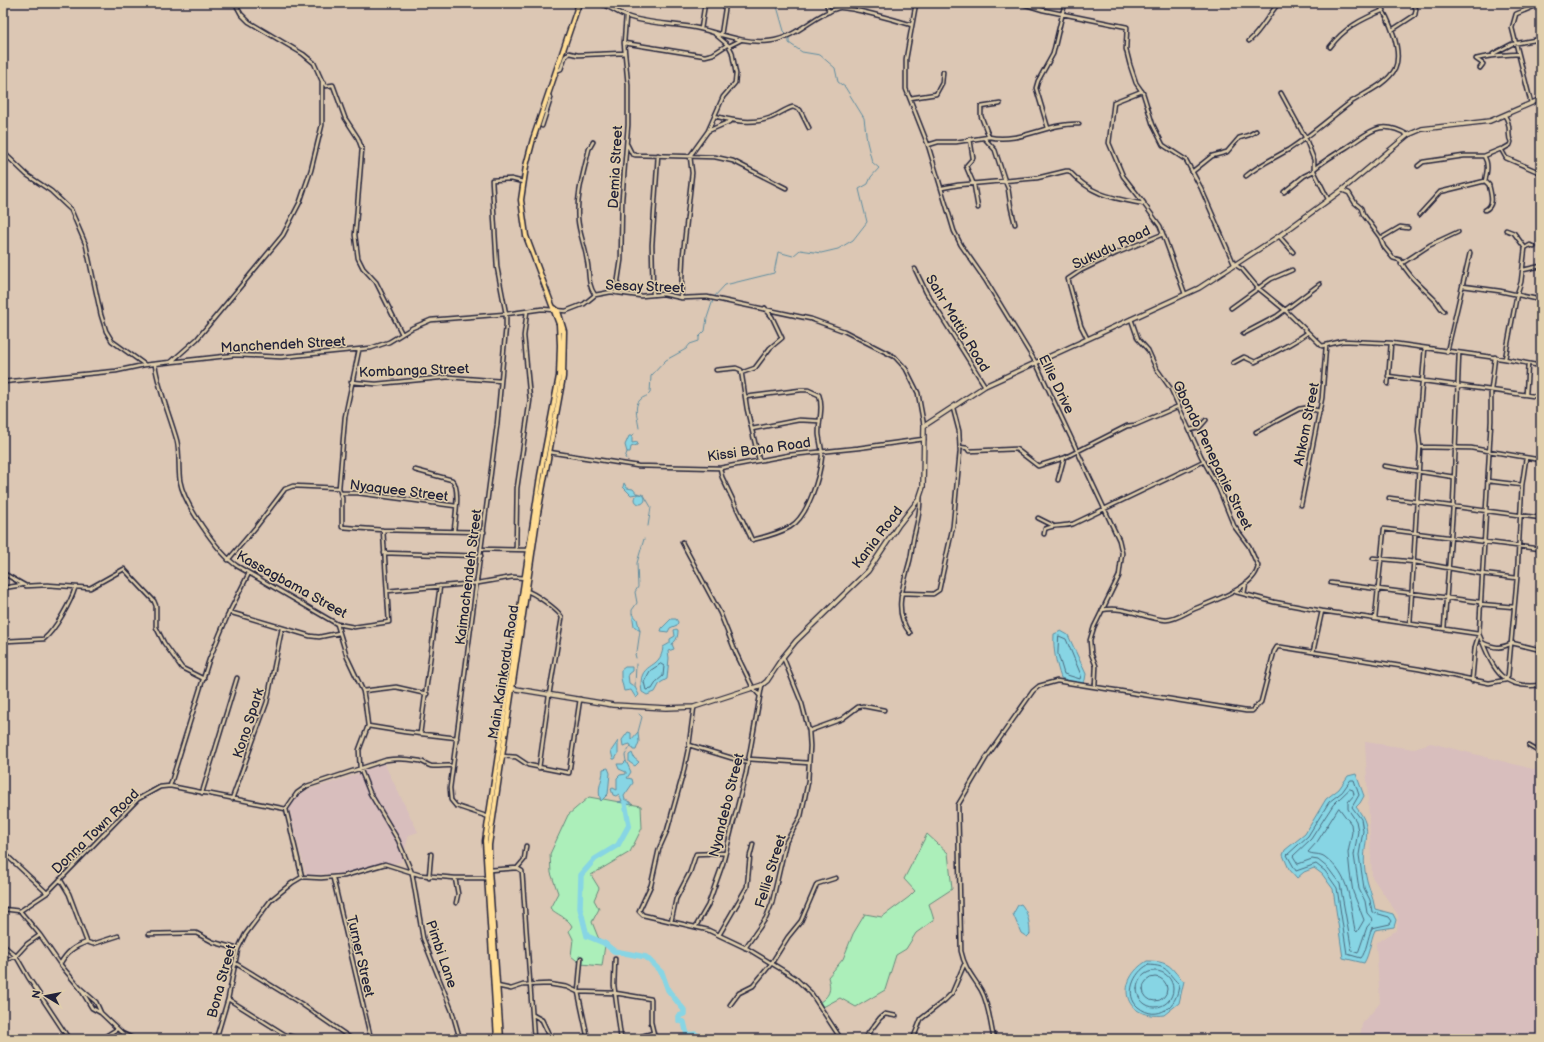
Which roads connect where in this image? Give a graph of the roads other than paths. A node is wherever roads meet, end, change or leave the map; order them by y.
1 (235, 3) edge
2 (579, 3) edge
3 (599, 3) edge
4 (706, 3) edge
5 (726, 3) edge
6 (826, 3) edge
7 (852, 3) edge
8 (916, 3) edge
9 (1020, 3) edge
10 (1065, 3) edge
11 (1279, 3) edge
12 (1378, 3) edge
13 (1413, 3) edge
14 (1539, 3) edge
15 (850, 9) junction
16 (1384, 10) junction
17 (829, 12) junction
18 (1063, 13) junction
19 (626, 16) junction
20 (912, 25) junction
21 (701, 29) junction
22 (1392, 30) junction
23 (715, 34) junction
24 (721, 35) junction
25 (1541, 39) edge
26 (742, 40) junction
27 (1249, 41) dead end
28 (624, 43) junction
29 (1515, 43) junction
30 (728, 46) junction
31 (1330, 47) dead end
32 (624, 53) junction
33 (1493, 54) junction
34 (1518, 54) junction
35 (1480, 68) dead end
36 (556, 71) junction
37 (943, 72) dead end
38 (322, 81) junction
39 (1142, 91) junction
40 (1281, 93) dead end
41 (548, 95) junction
42 (910, 98) junction
43 (1541, 99) edge
44 (1531, 103) junction
45 (1000, 104) dead end
46 (715, 116) junction
47 (1505, 116) junction
48 (732, 120) junction
49 (1079, 124) dead end
50 (542, 126) dead end
51 (809, 128) dead end
52 (1048, 128) junction
53 (708, 131) junction
54 (1256, 131) dead end
55 (1408, 135) junction
56 (989, 137) junction
57 (1305, 137) junction
58 (970, 139) junction
59 (984, 139) junction
60 (593, 142) dead end
61 (626, 143) junction
62 (928, 145) junction
63 (1503, 149) junction
64 (3, 152) edge
65 (658, 156) junction
66 (690, 156) junction
67 (1484, 156) junction
68 (1418, 166) dead end
69 (1314, 170) junction
70 (1192, 172) junction
71 (1541, 173) edge
72 (1246, 176) dead end
73 (1005, 181) junction
74 (1485, 181) junction
75 (523, 182) junction
76 (974, 184) junction
77 (786, 188) dead end
78 (942, 188) junction
79 (1342, 190) junction
80 (1284, 192) dead end
81 (1328, 199) junction
82 (1144, 204) junction
83 (978, 208) dead end
84 (1485, 210) dead end
85 (1419, 215) dead end
86 (1015, 224) dead end
87 (1408, 228) dead end
88 (1506, 230) dead end
89 (1458, 232) dead end
90 (1163, 234) junction
91 (1280, 236) junction
92 (1380, 237) junction
93 (1534, 247) dead end
94 (1525, 248) junction
95 (1293, 252) dead end
96 (1470, 253) dead end
97 (1240, 261) junction
98 (1234, 264) junction
99 (1401, 264) junction
100 (1541, 266) edge
101 (915, 269) dead end
102 (1242, 269) junction
103 (1292, 270) dead end
104 (1523, 270) junction
105 (1320, 284) dead end
106 (1463, 286) junction
107 (1258, 288) junction
108 (616, 292) junction
109 (653, 294) junction
110 (1186, 294) junction
111 (1517, 294) junction
112 (595, 295) junction
113 (681, 298) junction
114 (1541, 300) edge
115 (765, 308) junction
116 (1231, 308) dead end
117 (1285, 310) junction
118 (527, 311) junction
119 (556, 311) junction
120 (1444, 311) dead end
121 (506, 314) junction
122 (1131, 319) junction
123 (1307, 333) junction
124 (402, 334) junction
125 (1243, 334) dead end
126 (1087, 338) junction
127 (1391, 343) junction
128 (1326, 346) junction
129 (1425, 348) junction
130 (359, 350) junction
131 (1447, 352) junction
132 (1459, 353) junction
133 (1495, 357) junction
134 (1505, 359) junction
135 (171, 362) junction
136 (1036, 363) junction
137 (1233, 363) dead end
138 (155, 364) junction
139 (1528, 364) junction
140 (144, 365) junction
141 (1541, 366) edge
142 (716, 370) dead end
143 (741, 373) junction
144 (1388, 376) junction
145 (501, 381) junction
146 (1423, 381) junction
147 (3, 382) edge
148 (351, 382) junction
149 (1388, 384) dead end
150 (1459, 384) junction
151 (985, 386) junction
152 (1491, 390) junction
153 (1526, 394) junction
154 (745, 397) junction
155 (1541, 397) edge
156 (1179, 406) junction
157 (953, 408) junction
158 (1320, 411) junction
159 (1206, 420) dead end
160 (819, 421) junction
161 (924, 426) junction
162 (752, 429) junction
163 (1190, 430) junction
164 (1256, 432) dead end
165 (925, 439) junction
166 (548, 444) junction
167 (960, 447) junction
168 (1420, 447) junction
169 (1456, 447) junction
170 (822, 450) junction
171 (1490, 451) junction
172 (548, 452) junction
173 (1077, 452) junction
174 (1064, 458) junction
175 (1526, 458) junction
176 (759, 460) junction
177 (1541, 460) edge
178 (1204, 461) junction
179 (1384, 466) dead end
180 (720, 468) junction
181 (415, 470) dead end
182 (1419, 471) junction
183 (542, 477) junction
184 (1454, 477) junction
185 (1058, 480) dead end
186 (1488, 481) junction
187 (1522, 485) junction
188 (339, 488) junction
189 (341, 493) junction
190 (920, 496) junction
191 (1389, 498) dead end
192 (1418, 502) junction
193 (1301, 505) dead end
194 (456, 506) junction
195 (1454, 507) junction
196 (1105, 508) junction
197 (1486, 512) junction
198 (1521, 516) junction
199 (1038, 518) dead end
200 (1541, 518) edge
201 (1052, 525) junction
202 (383, 530) junction
203 (454, 530) junction
204 (484, 532) junction
205 (1416, 533) junction
206 (1044, 534) dead end
207 (1451, 537) junction
208 (682, 542) dead end
209 (1484, 542) junction
210 (1519, 546) junction
211 (482, 549) junction
212 (516, 549) junction
213 (1541, 549) edge
214 (531, 550) junction
215 (384, 553) junction
216 (481, 556) junction
217 (1372, 558) dead end
218 (1380, 559) junction
219 (228, 560) junction
220 (1414, 562) junction
221 (1449, 567) junction
222 (3, 573) edge
223 (249, 573) junction
224 (1482, 574) junction
225 (526, 578) junction
226 (1517, 578) junction
227 (478, 582) junction
228 (1246, 582) junction
229 (1331, 583) dead end
230 (22, 585) junction
231 (440, 586) junction
232 (3, 588) edge
233 (75, 588) junction
234 (1378, 588) junction
235 (387, 591) junction
236 (526, 591) junction
237 (1235, 592) junction
238 (1413, 592) junction
239 (901, 593) junction
240 (1244, 594) junction
241 (1448, 597) junction
242 (1480, 603) junction
243 (1514, 607) junction
244 (1102, 610) junction
245 (1322, 611) junction
246 (229, 612) junction
247 (1375, 619) junction
248 (520, 622) junction
249 (337, 624) junction
250 (1410, 624) junction
251 (282, 628) junction
252 (1444, 629) junction
253 (339, 633) junction
254 (910, 633) dead end
255 (1478, 634) junction
256 (6, 641) dead end
257 (1482, 643) junction
258 (1512, 643) junction
259 (1541, 650) edge
260 (1313, 652) junction
261 (783, 657) junction
262 (237, 678) dead end
263 (204, 679) junction
264 (1506, 680) junction
265 (1472, 681) junction
266 (762, 685) junction
267 (1541, 685) edge
268 (1095, 687) junction
269 (510, 688) junction
270 (753, 688) junction
271 (363, 691) junction
272 (427, 694) junction
273 (549, 695) junction
274 (760, 696) junction
275 (580, 699) junction
276 (694, 707) junction
277 (884, 710) dead end
278 (368, 726) junction
279 (808, 731) junction
280 (420, 734) junction
281 (503, 734) junction
282 (457, 738) junction
283 (690, 745) junction
284 (1529, 746) dead end
285 (1541, 753) edge
286 (502, 756) junction
287 (748, 759) junction
288 (748, 763) junction
289 (809, 763) junction
290 (453, 766) junction
291 (360, 768) junction
292 (539, 768) junction
293 (170, 786) junction
294 (495, 786) junction
295 (202, 793) junction
296 (232, 799) junction
297 (286, 809) junction
298 (491, 817) junction
299 (753, 844) dead end
300 (526, 846) dead end
301 (3, 852) edge
302 (725, 853) junction
303 (431, 854) dead end
304 (517, 868) junction
305 (489, 870) junction
306 (412, 873) junction
307 (429, 876) junction
308 (302, 877) junction
309 (488, 877) junction
310 (333, 878) junction
311 (455, 878) junction
312 (836, 878) dead end
313 (60, 879) junction
314 (47, 892) junction
315 (456, 903) dead end
316 (3, 909) edge
317 (20, 911) junction
318 (670, 922) junction
319 (696, 926) junction
320 (149, 934) dead end
321 (40, 935) junction
322 (719, 935) junction
323 (118, 936) dead end
324 (86, 942) junction
325 (3, 945) edge
326 (745, 948) junction
327 (238, 949) junction
328 (16, 956) junction
329 (493, 958) junction
330 (581, 958) dead end
331 (615, 959) dead end
332 (3, 961) edge
333 (235, 963) junction
334 (60, 964) junction
335 (771, 964) junction
336 (964, 965) junction
337 (531, 984) junction
338 (80, 987) junction
339 (495, 987) junction
340 (578, 992) junction
341 (615, 993) junction
342 (228, 999) junction
343 (730, 1005) dead end
344 (101, 1013) junction
345 (533, 1016) junction
346 (896, 1016) dead end
347 (117, 1028) junction
348 (653, 1033) junction
349 (841, 1038) edge
350 (69, 1039) edge
351 (101, 1039) edge
352 (134, 1039) edge
353 (216, 1039) edge
354 (300, 1039) edge
355 (352, 1039) edge
356 (371, 1039) edge
357 (460, 1039) edge
358 (497, 1039) edge
359 (501, 1039) edge
360 (534, 1039) edge
361 (551, 1039) edge
362 (588, 1039) edge
363 (621, 1039) edge
364 (632, 1039) edge
365 (655, 1039) edge
366 (845, 1039) edge
367 (864, 1039) edge
368 (913, 1039) edge
369 (994, 1039) edge

1 - 38 street
2 - 36 main road
3 - 19 street
4 - 21 street
5 - 24 street
6 - 17 street
7 - 15 street
8 - 20 street, Ellie Drive
9 - 18 street
10 - 18 street
11 - 27 street
12 - 16 street
13 - 22 street
14 - 29 street
15 - 17 street
15 - 20 street
16 - 22 street
16 - 31 street
17 - 26 street
18 - 39 street
18 - 52 street
19 - 21 street
19 - 28 street, Demia Street
20 - 42 street, Ellie Drive
21 - 23 street
22 - 57 street
23 - 24 street
23 - 30 street
24 - 26 street
25 - 29 street
26 - 30 street
28 - 30 street
28 - 32 street, Demia Street
29 - 33 street
29 - 34 street
30 - 46 street
32 - 36 street
32 - 61 street, Demia Street
33 - 34 street
33 - 35 street
34 - 44 street
36 - 41 main road
37 - 42 street
38 - 124 street
38 - 135 street
39 - 70 street
39 - 82 street
40 - 57 street
41 - 50 street
41 - 75 main road
42 - 62 street, Ellie Drive
43 - 44 main road
44 - 47 main road
45 - 56 street
46 - 48 street
46 - 53 street
47 - 55 main road
47 - 63 street
48 - 51 street
48 - 53 street
49 - 52 street
52 - 56 street
53 - 66 street
54 - 70 street
55 - 69 street
55 - 79 main road
56 - 59 street
57 - 69 street
57 - 72 street
58 - 59 street
58 - 62 street
58 - 76 street
59 - 73 street
60 - 112 street
61 - 65 street
61 - 108 street, Demia Street
62 - 78 street, Ellie Drive
63 - 67 street
63 - 71 street
64 - 140 street
65 - 66 street
65 - 109 street
66 - 77 street
66 - 113 street
67 - 68 street
67 - 74 street
69 - 80 street
69 - 81 street
70 - 98 street
73 - 76 street
73 - 82 street
73 - 86 street
74 - 84 street
74 - 85 street
75 - 119 main road
75 - 121 street, Kaimachendeh Street
76 - 78 street
76 - 83 street
78 - 136 street, Ellie Drive
79 - 81 main road
79 - 92 street
81 - 91 main road
82 - 90 street
87 - 92 street
88 - 94 street
89 - 99 street
90 - 110 street
90 - 126 street, Sukudu Road
91 - 95 street
91 - 97 main road
92 - 99 street
93 - 94 street
94 - 104 street
96 - 106 street
97 - 98 main road
97 - 102 street
98 - 102 street
98 - 110 main road
99 - 120 street
100 - 104 street
101 - 151 street, Sahr Mattia Road
102 - 107 street
103 - 107 street
104 - 111 street
105 - 117 street
106 - 111 street
106 - 131 street
107 - 116 street
107 - 117 street
108 - 109 street, Sesay Street
108 - 112 street, Sesay Street
109 - 113 street, Sesay Street
110 - 122 main road
111 - 114 street
111 - 134 street
112 - 119 street, Sesay Street
113 - 115 street, Sesay Street
115 - 143 street
115 - 161 street, Sesay Street
117 - 123 street
117 - 125 street
118 - 119 street, Manchendeh Street
118 - 121 street, Manchendeh Street
118 - 212 street
119 - 166 main road
121 - 124 street, Manchendeh Street
121 - 145 street, Kaimachendeh Street
122 - 126 main road
122 - 156 street, Gbondo Penepanie Street
123 - 128 street
123 - 137 street
124 - 130 street, Manchendeh Street
126 - 136 main road
127 - 128 street
127 - 129 street
127 - 144 street
128 - 158 street, Ahkom Street
129 - 131 street
129 - 146 street
130 - 135 street, Manchendeh Street
130 - 148 street
131 - 132 street
132 - 133 street
132 - 150 street
133 - 134 street
133 - 152 street
134 - 139 street
135 - 138 street, Manchendeh Street
136 - 151 main road
136 - 173 street, Ellie Drive
138 - 140 street, Manchendeh Street
138 - 219 street, Kassagbama Street
139 - 141 street
139 - 153 street
140 - 147 street, Manchendeh Street
142 - 143 street
143 - 154 street
144 - 146 street
144 - 149 street
145 - 148 street, Kombanga Street
145 - 204 street, Kaimachendeh Street
146 - 150 street
146 - 168 street
148 - 188 street
150 - 152 street
150 - 169 street
151 - 157 main road
152 - 153 street
152 - 171 street
153 - 155 street
154 - 160 street
154 - 162 street
156 - 163 street, Gbondo Penepanie Street
156 - 173 street
157 - 161 main road
157 - 167 street
158 - 164 street
158 - 193 street, Ahkom Street
159 - 163 street
160 - 162 street
160 - 170 street
161 - 165 main road, Kania Road
162 - 176 street
163 - 178 street, Gbondo Penepanie Street
165 - 170 street, Kissi Bona Road
165 - 190 main road, Kania Road
166 - 172 main road
166 - 183 main road
167 - 174 street
167 - 239 street
168 - 169 street
168 - 182 street
169 - 171 street
169 - 184 street
170 - 176 street, Kissi Bona Road
170 - 180 street
171 - 175 street
171 - 186 street
172 - 180 street, Kissi Bona Road
172 - 183 main road
173 - 174 street
173 - 196 street, Ellie Drive
174 - 185 street
175 - 177 street
175 - 187 street
176 - 180 street, Kissi Bona Road
178 - 196 street
178 - 228 street, Gbondo Penepanie Street
179 - 182 street
181 - 194 street
182 - 184 street
182 - 192 street
183 - 214 main road
184 - 195 street
186 - 187 street
186 - 197 street
187 - 198 street
188 - 189 street
188 - 219 street
189 - 194 street, Nyaquee Street
189 - 202 street
190 - 239 street
190 - 261 main road, Kania Road
191 - 192 street
192 - 195 street
192 - 205 street
194 - 203 street
195 - 197 street
195 - 207 street
196 - 201 street
196 - 244 street, Ellie Drive
197 - 198 street
197 - 209 street
198 - 200 street
198 - 210 street
199 - 201 street
201 - 206 street
202 - 203 street
202 - 215 street
203 - 204 street
204 - 211 street, Kaimachendeh Street
205 - 207 street
205 - 218 street
205 - 220 street
207 - 209 street
207 - 221 street
208 - 270 street
209 - 210 street
209 - 224 street
210 - 213 street
210 - 226 street
211 - 212 street
211 - 216 street, Kaimachendeh Street
212 - 214 street
214 - 225 main road
215 - 216 street
215 - 235 street
216 - 227 street, Kaimachendeh Street
217 - 218 street
218 - 220 street
218 - 234 street
219 - 223 street, Kassagbama Street
220 - 221 street
220 - 238 street
221 - 224 street
221 - 241 street
222 - 230 street
223 - 246 street
223 - 249 street, Kassagbama Street
224 - 226 street
224 - 242 street
225 - 227 street
225 - 236 main road, Main Kainkordu Road
225 - 248 main road
226 - 243 street
227 - 231 street
227 - 282 street, Kaimachendeh Street
228 - 237 street
228 - 240 street
229 - 234 street
230 - 232 street
230 - 233 street
231 - 235 street
231 - 272 street
233 - 256 street
233 - 263 street
234 - 238 street
234 - 247 street
235 - 249 street, Kassagbama Street
236 - 248 main road, Main Kainkordu Road
236 - 273 street
237 - 240 street
237 - 244 street
238 - 241 street
238 - 250 street
239 - 254 street
240 - 245 street
241 - 242 street
241 - 252 street
242 - 243 street
242 - 255 street
243 - 258 street
244 - 268 street, Ellie Drive
245 - 247 street
245 - 260 street
246 - 251 street
246 - 263 street
247 - 250 street
248 - 269 main road
249 - 253 street
250 - 252 street
251 - 253 street
251 - 296 street, Kono Spark
252 - 255 street
253 - 271 street
255 - 257 street
255 - 265 street
257 - 258 street
257 - 264 street
258 - 259 street
258 - 264 street
260 - 265 street
260 - 268 street
261 - 266 main road, Kania Road
261 - 279 street, Fellie Street
262 - 295 street
263 - 293 street
264 - 265 street
264 - 267 street
266 - 270 main road
266 - 274 street, Nyandebo Street
268 - 336 street
269 - 273 main road
269 - 281 main road
270 - 274 street
270 - 276 main road
271 - 272 street
271 - 278 street
272 - 280 street
273 - 275 main road
273 - 292 street
274 - 287 street, Nyandebo Street
275 - 276 main road
275 - 292 street
276 - 283 street
277 - 279 street
278 - 280 street
278 - 291 street
279 - 289 street, Fellie Street
280 - 282 street
281 - 286 main road, Main Kainkordu Road
281 - 294 main road
282 - 290 street, Kaimachendeh Street
283 - 288 street
283 - 318 street
284 - 285 street
286 - 292 street
286 - 294 main road, Main Kainkordu Road
287 - 288 street, Nyandebo Street
287 - 289 street
288 - 302 street, Nyandebo Street
289 - 326 street, Fellie Street
290 - 291 street
290 - 298 street, Kaimachendeh Street
291 - 297 street
291 - 306 street, Pimbi Lane
293 - 295 street, Donna Town Road
293 - 313 street, Donna Town Road
294 - 298 main road
295 - 296 street, Donna Town Road
296 - 297 street, Donna Town Road
297 - 308 street
298 - 305 main road
298 - 309 main road
299 - 322 street
300 - 304 street
301 - 314 street
302 - 318 street
302 - 319 street, Nyandebo Street
303 - 307 street
304 - 305 street
304 - 337 street
305 - 309 main road
306 - 307 street
306 - 310 street
306 - 357 street, Pimbi Lane
307 - 311 street
308 - 310 street
308 - 327 street, Bona Street
309 - 311 street
309 - 329 main road
309 - 329 main road
310 - 356 street, Turner Street
311 - 315 street
312 - 335 street
313 - 314 street, Donna Town Road
313 - 324 street
314 - 317 street, Donna Town Road
316 - 317 street
317 - 321 street
318 - 319 street
319 - 322 street
320 - 327 street
321 - 328 street
321 - 334 street
322 - 326 street
323 - 324 street
324 - 334 street
325 - 328 street
326 - 335 street
327 - 333 street, Bona Street
328 - 332 street
328 - 350 street
329 - 339 main road
330 - 340 street
331 - 341 street
333 - 342 street, Bona Street
333 - 355 street
334 - 338 street
335 - 343 street
335 - 349 street
336 - 368 street
336 - 369 street
337 - 339 street
337 - 340 street
337 - 345 street
338 - 344 street
338 - 344 street
339 - 358 main road
339 - 359 main road
340 - 341 street
340 - 362 street
341 - 348 street
341 - 363 street
342 - 353 street, Bona Street
342 - 354 street
344 - 347 street
345 - 360 street
345 - 361 street
346 - 367 street
347 - 351 street
347 - 352 street
348 - 364 street
348 - 365 street
349 - 366 street

